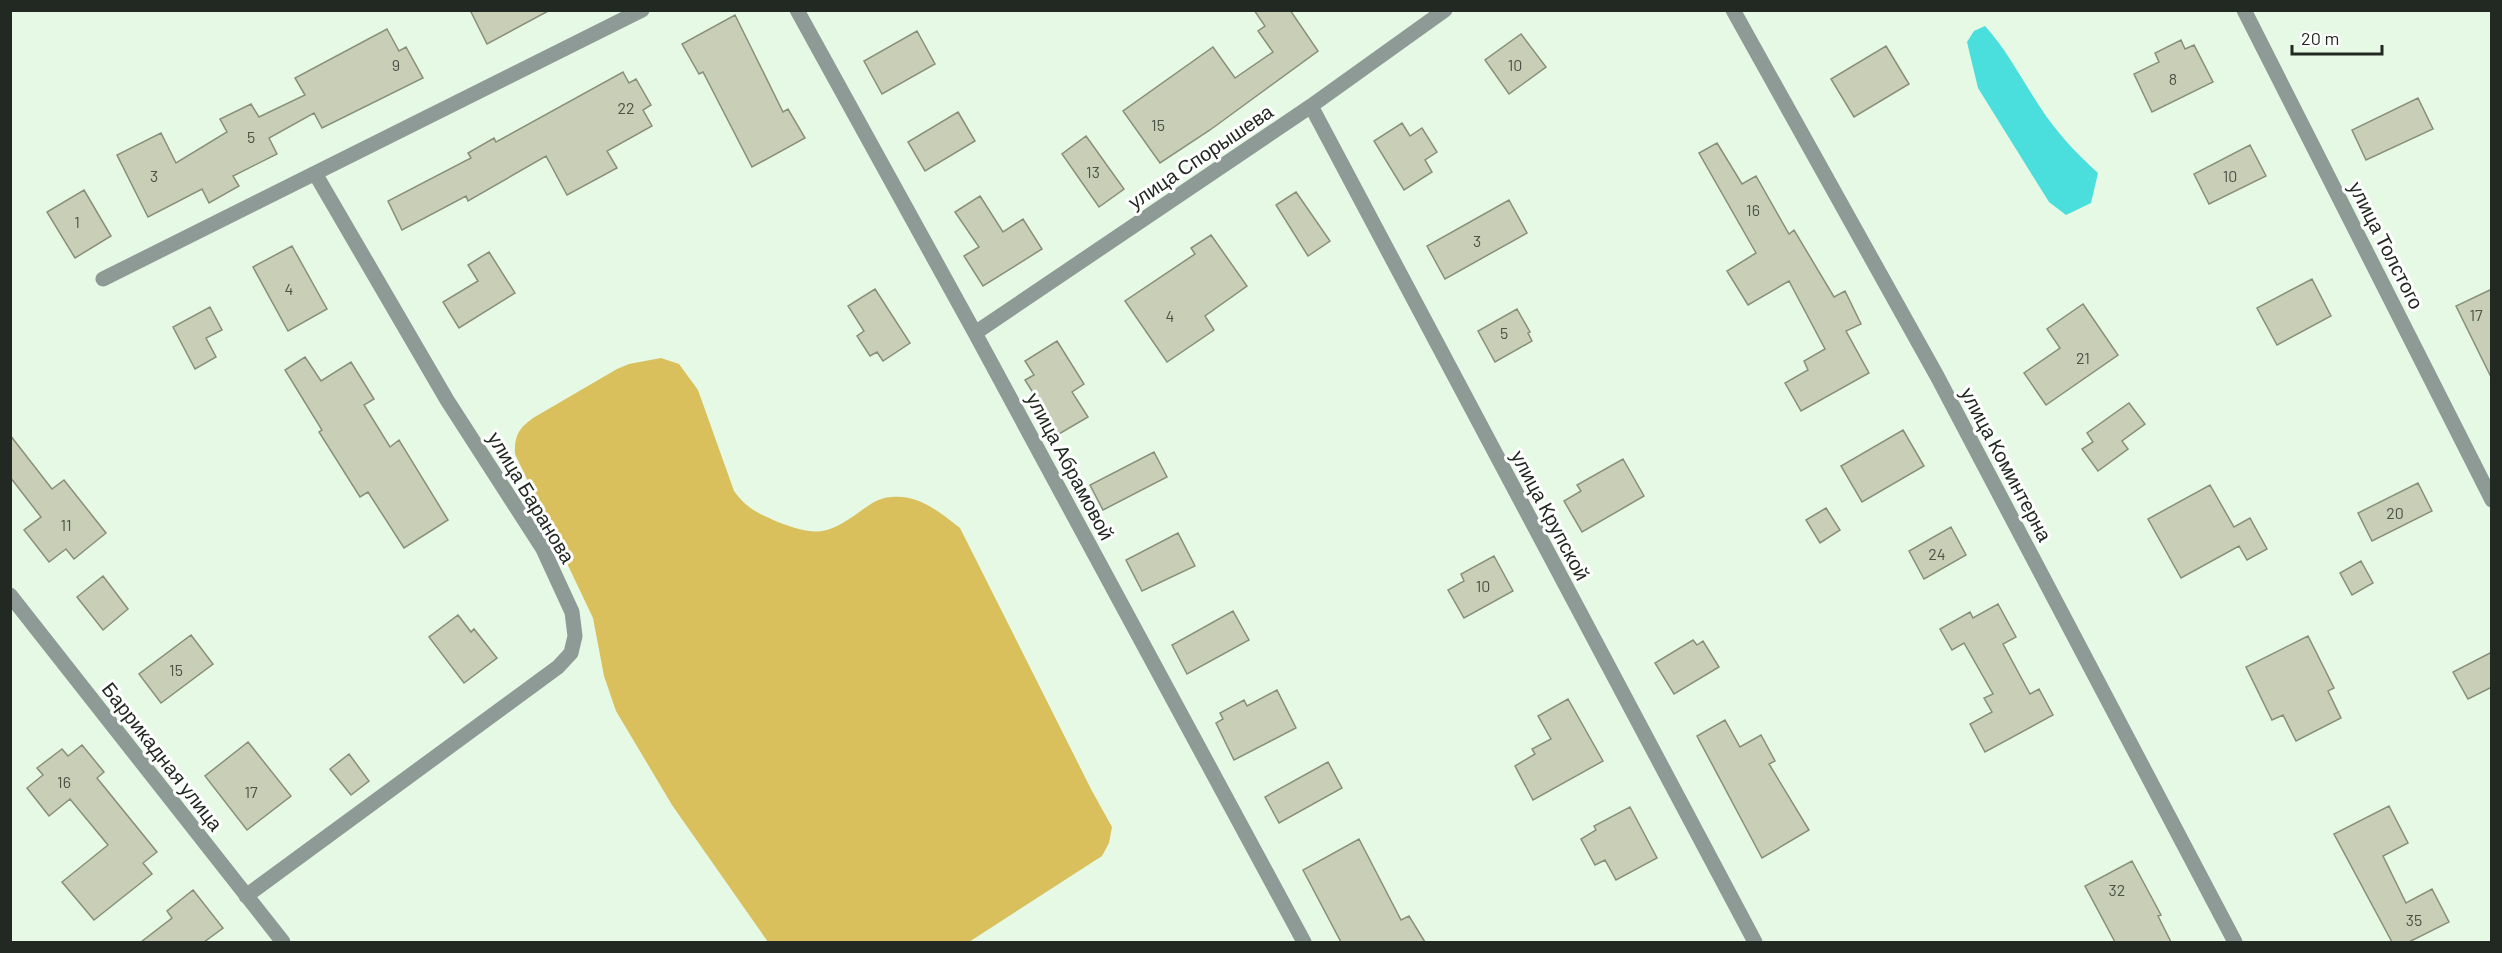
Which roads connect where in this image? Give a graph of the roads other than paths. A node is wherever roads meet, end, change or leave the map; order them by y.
1 (642, 10) edge
2 (798, 10) edge
3 (1445, 10) edge
4 (1733, 10) edge
5 (2244, 10) edge
6 (1311, 106) junction
7 (316, 175) junction
8 (103, 279) dead end
9 (975, 333) junction
10 (2492, 500) edge
11 (10, 595) edge
12 (246, 896) junction
13 (283, 942) edge
14 (1304, 942) edge
15 (1755, 942) edge
16 (2235, 942) edge

1 - 7 street
2 - 9 street, улица Абрамовой
3 - 6 street, улица Спорышева
4 - 16 street, улица Коминтерна
5 - 10 street, улица Толстого
6 - 9 street, улица Спорышева
6 - 15 street, улица Крупской
7 - 8 street
7 - 12 street, улица Баранова
9 - 14 street, улица Абрамовой
11 - 12 street, Баррикадная улица
12 - 13 street, Баррикадная улица

